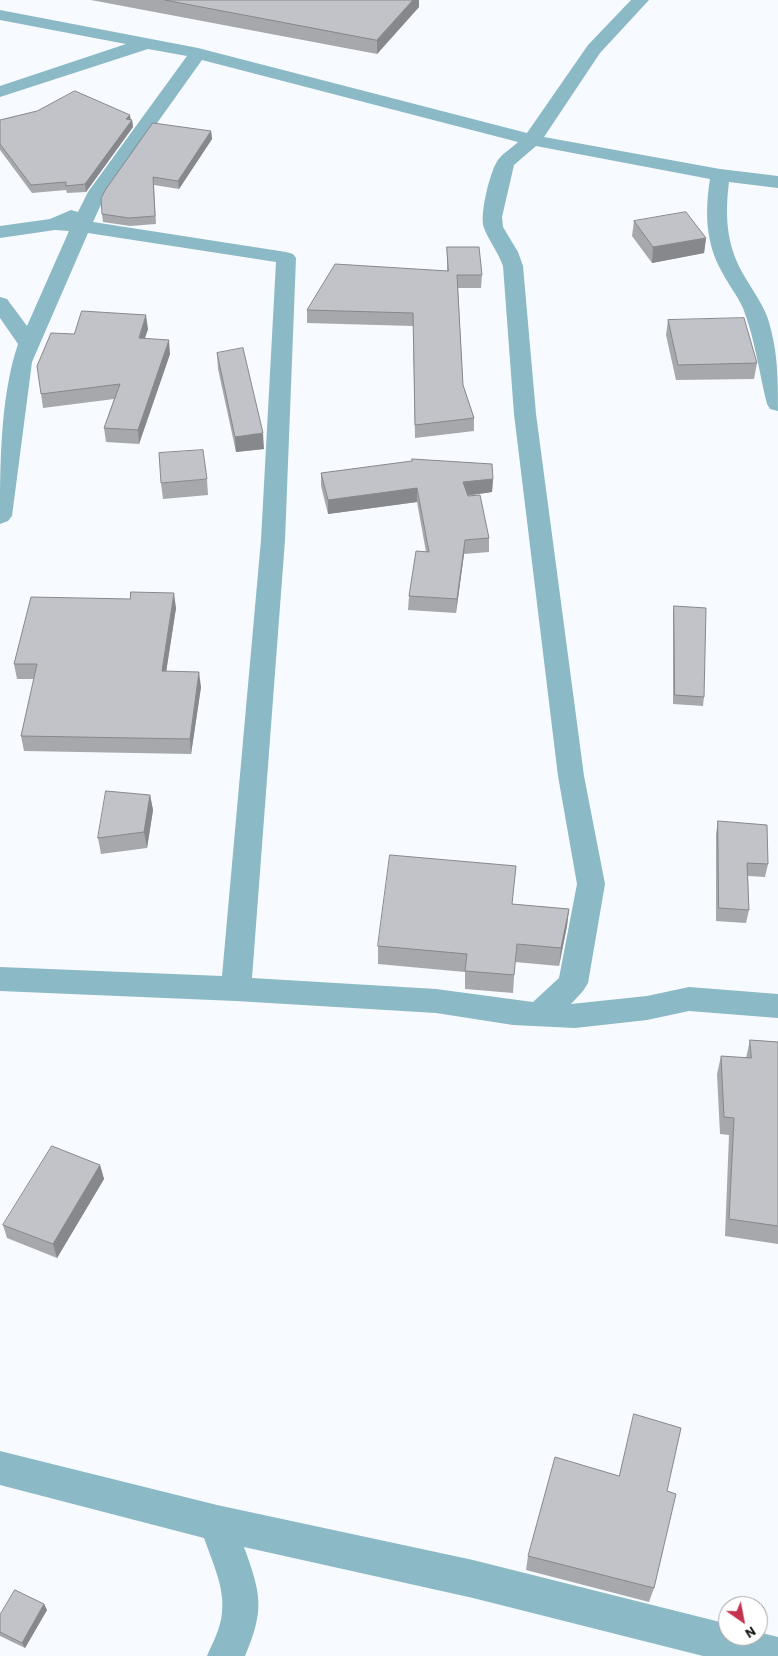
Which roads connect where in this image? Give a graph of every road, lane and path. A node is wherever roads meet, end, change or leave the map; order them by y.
1 (640, 0) edge
2 (0, 15) edge
3 (145, 43) junction
4 (198, 53) junction
5 (0, 92) edge
6 (532, 140) junction
7 (720, 175) junction
8 (778, 182) edge
9 (95, 196) junction
10 (55, 224) junction
11 (81, 226) junction
12 (0, 232) edge
13 (0, 303) edge
14 (29, 344) junction
15 (778, 404) edge
16 (0, 516) edge
17 (0, 979) edge
18 (236, 989) junction
19 (778, 1006) edge
20 (540, 1014) junction
21 (0, 1468) edge
22 (217, 1523) junction
23 (226, 1656) edge
24 (778, 1656) edge

1 - 6 street
2 - 3 street
3 - 4 street
3 - 5 street
4 - 6 street
4 - 9 street
6 - 7 street
6 - 20 street
7 - 8 street
7 - 15 street
9 - 10 street
9 - 11 street
10 - 11 street
10 - 12 street
11 - 14 street
11 - 18 street
13 - 14 street
14 - 16 street
17 - 18 street
18 - 20 street
19 - 20 street
21 - 22 street
22 - 23 street
22 - 24 street

